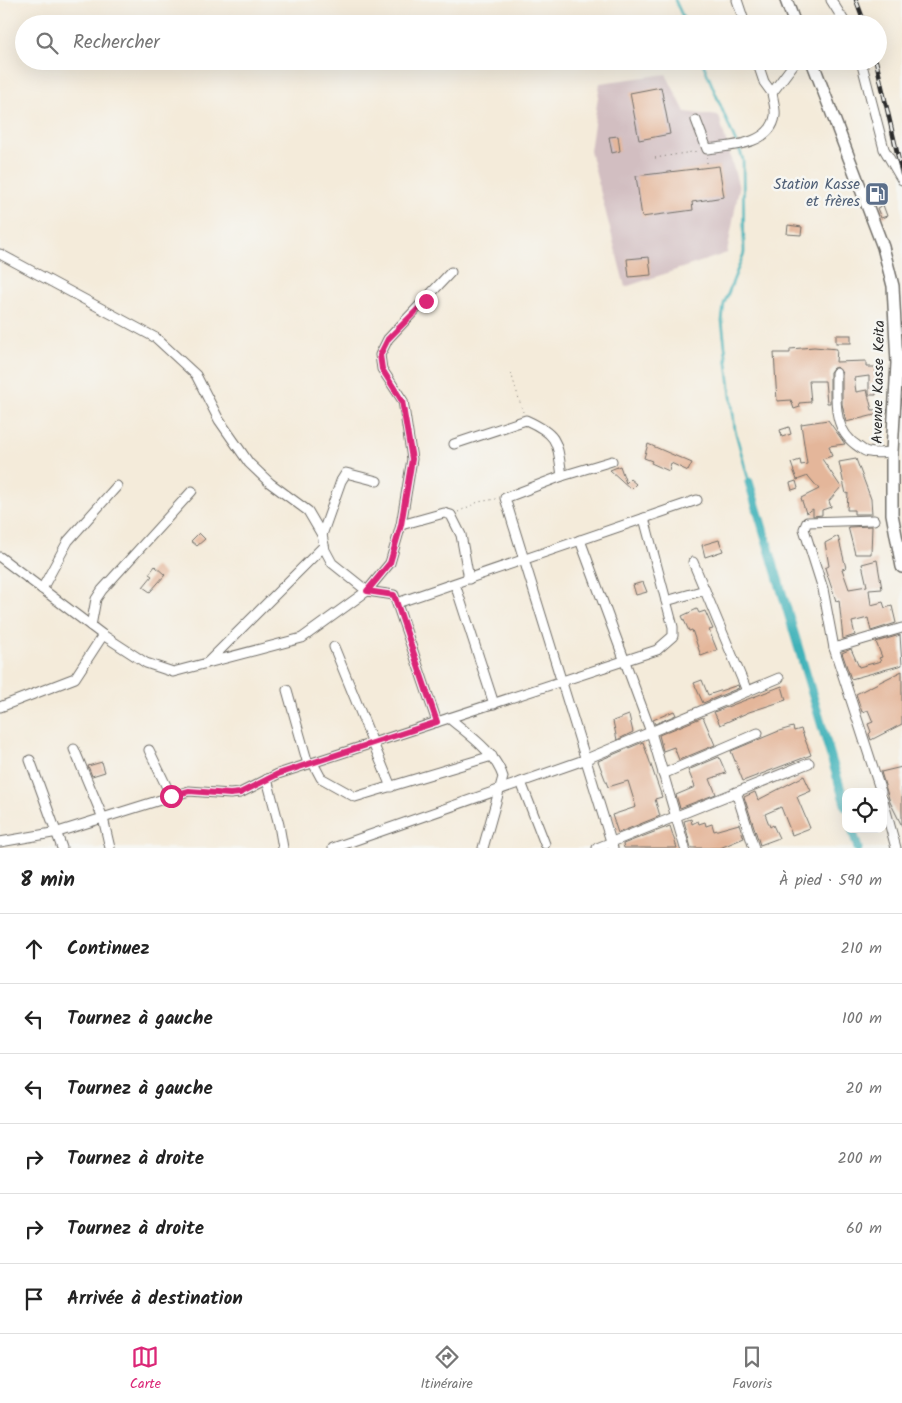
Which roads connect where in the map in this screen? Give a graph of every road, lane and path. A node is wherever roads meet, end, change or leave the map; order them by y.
1 (737, 0) edge
2 (786, 0) edge
3 (831, 0) edge
4 (742, 15) edge
5 (792, 15) edge
6 (840, 15) edge
7 (760, 70) edge
8 (789, 70) edge
9 (815, 70) edge
10 (863, 70) edge
11 (772, 93) junction
12 (696, 120) dead end
13 (707, 149) junction
14 (655, 158) dead end
15 (707, 164) dead end
16 (902, 180) edge
17 (0, 254) edge
18 (451, 272) dead end
19 (511, 373) dead end
20 (836, 373) dead end
21 (526, 420) junction
22 (454, 444) dead end
23 (892, 452) junction
24 (612, 461) dead end
25 (562, 476) junction
26 (377, 480) dead end
27 (117, 486) dead end
28 (192, 490) dead end
29 (504, 498) junction
30 (697, 500) dead end
31 (451, 515) junction
32 (644, 518) junction
33 (874, 520) dead end
34 (401, 525) junction
35 (322, 535) junction
36 (580, 540) junction
37 (324, 546) junction
38 (0, 557) edge
39 (523, 560) junction
40 (693, 562) dead end
41 (902, 567) edge
42 (469, 579) junction
43 (455, 584) junction
44 (42, 589) junction
45 (705, 590) junction
46 (367, 591) junction
47 (666, 602) junction
48 (397, 603) junction
49 (91, 626) junction
50 (902, 628) edge
51 (103, 635) junction
52 (334, 648) dead end
53 (834, 648) junction
54 (625, 661) junction
55 (206, 664) junction
56 (779, 678) dead end
57 (560, 682) junction
58 (287, 690) dead end
59 (747, 691) junction
60 (494, 704) junction
61 (0, 707) edge
62 (449, 718) junction
63 (437, 722) junction
64 (650, 732) junction
65 (758, 733) dead end
66 (373, 743) junction
67 (74, 749) dead end
68 (149, 750) dead end
69 (492, 756) junction
70 (30, 760) dead end
71 (584, 760) junction
72 (311, 763) junction
73 (809, 763) dead end
74 (663, 774) junction
75 (267, 779) junction
76 (521, 782) junction
77 (390, 787) junction
78 (502, 788) junction
79 (880, 788) edge
80 (736, 792) junction
81 (171, 796) junction
82 (887, 815) edge
83 (675, 817) junction
84 (103, 818) junction
85 (58, 832) junction
86 (6, 844) edge
87 (545, 844) dead end
88 (612, 845) edge
89 (62, 848) edge
90 (110, 848) edge
91 (283, 848) edge
92 (333, 848) edge
93 (483, 848) edge
94 (596, 848) edge
95 (685, 848) edge
96 (754, 848) edge
97 (896, 848) edge

1 - 4 street
2 - 5 main road
3 - 6 street
7 - 11 street
8 - 11 street
9 - 23 main road, Avenue Kasse Keita
10 - 16 street
11 - 13 street
12 - 13 street
13 - 14 path
13 - 15 path
17 - 35 street
18 - 34 street
19 - 21 path
20 - 23 street
21 - 22 street
21 - 25 street
23 - 41 main road, Avenue Kasse Keita
24 - 25 street
25 - 29 street
26 - 35 street
27 - 44 street
28 - 49 street
29 - 31 path
29 - 39 street
30 - 32 street
31 - 34 street
31 - 42 street
32 - 36 street
32 - 47 street
33 - 53 street
34 - 46 street
35 - 37 street
36 - 39 street
36 - 54 street
37 - 46 street
37 - 55 street
38 - 44 street
39 - 42 street
39 - 57 street
40 - 45 street
42 - 43 street
43 - 48 street
43 - 60 street
44 - 49 street
45 - 47 street
45 - 59 street
46 - 48 street
46 - 55 street
47 - 54 street
48 - 63 street
49 - 51 street
50 - 53 street
51 - 55 street
51 - 61 street
52 - 66 street
53 - 79 street
54 - 57 street
54 - 64 street
56 - 59 street
57 - 60 street
57 - 71 street
58 - 72 street
59 - 64 street
60 - 62 street
62 - 63 street
62 - 69 street
63 - 66 street
64 - 71 street
64 - 74 street
65 - 74 street
66 - 72 street
66 - 77 street
67 - 84 street
68 - 81 street
69 - 77 street
69 - 78 street
70 - 85 street
71 - 76 street
71 - 88 street
72 - 75 street
72 - 77 street
73 - 80 street
74 - 83 street
75 - 81 street
75 - 91 street
76 - 78 street
76 - 87 street
78 - 92 street
78 - 93 street
80 - 83 street
80 - 96 street
81 - 84 street
82 - 97 street
83 - 88 street
83 - 95 street
84 - 85 street
84 - 90 street
85 - 86 street
85 - 89 street
88 - 94 street

